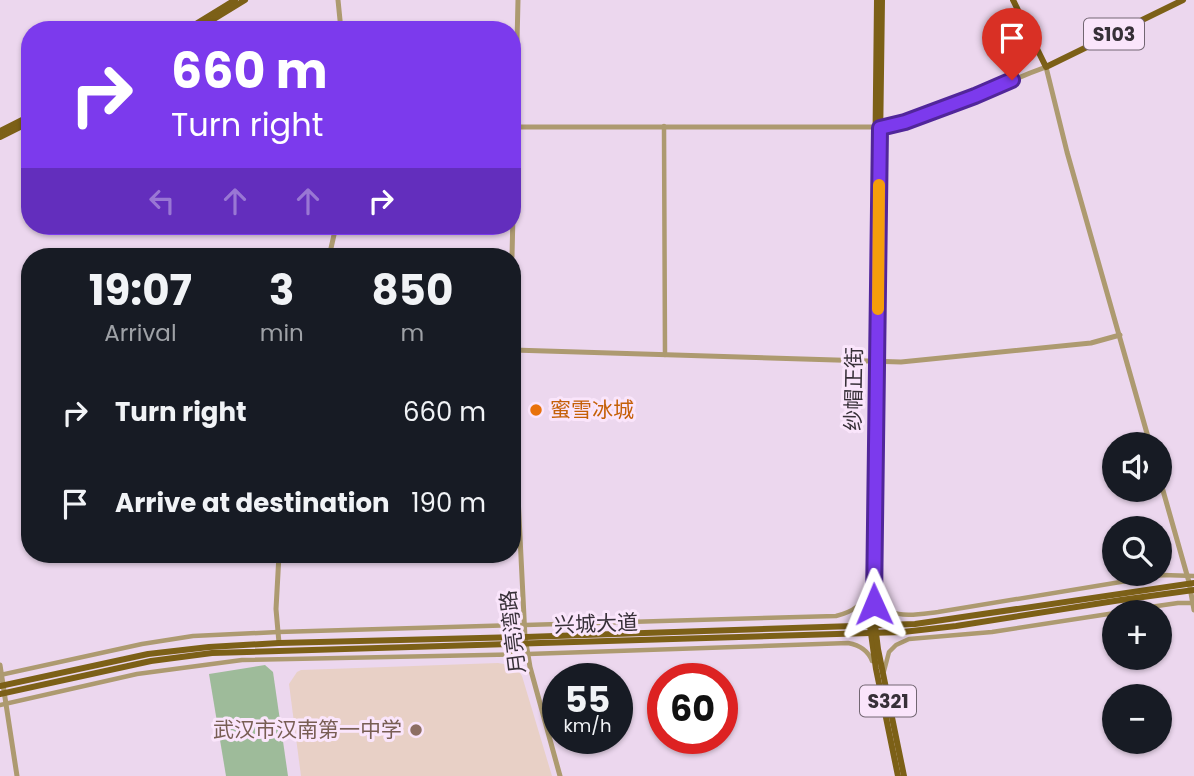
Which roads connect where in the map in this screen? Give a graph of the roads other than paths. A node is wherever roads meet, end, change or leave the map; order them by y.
1 (235, 0) edge
2 (245, 0) edge
3 (338, 0) edge
4 (518, 0) edge
5 (880, 0) edge
6 (1013, 0) edge
7 (1182, 0) edge
8 (201, 21) edge
9 (211, 21) edge
10 (340, 21) edge
11 (517, 21) edge
12 (1046, 67) junction
13 (21, 120) edge
14 (21, 126) edge
15 (664, 126) junction
16 (521, 127) edge
17 (878, 128) junction
18 (0, 131) edge
19 (0, 137) edge
20 (1120, 334) junction
21 (521, 350) edge
22 (665, 356) junction
23 (875, 362) junction
24 (1147, 432) edge
25 (1167, 502) edge
26 (521, 548) edge
27 (279, 563) edge
28 (872, 583) junction
29 (1191, 583) edge
30 (1193, 603) edge
31 (1172, 606) edge
32 (1194, 610) edge
33 (1102, 615) edge
34 (525, 624) junction
35 (873, 629) junction
36 (278, 632) junction
37 (526, 640) junction
38 (279, 643) junction
39 (528, 654) junction
40 (0, 665) edge
41 (876, 669) junction
42 (1, 675) edge
43 (883, 676) junction
44 (2, 689) edge
45 (3, 704) edge
46 (17, 776) edge
47 (560, 776) edge
48 (898, 776) edge
49 (904, 776) edge

1 - 8 main road
2 - 9 main road
3 - 10 street
4 - 11 street
5 - 17 main road, 纱帽正街 / S321
6 - 12 main road
7 - 12 main road, S103
12 - 17 street
12 - 20 street
13 - 18 main road
14 - 19 main road
15 - 16 street
15 - 17 street
15 - 22 street
17 - 23 main road, 纱帽正街 / S321
20 - 23 street
20 - 24 street
21 - 22 street
22 - 23 street
23 - 28 main road, 纱帽正街 / S321
25 - 29 street
26 - 34 street, 月亮湾路
27 - 36 street
28 - 29 street
28 - 34 street
28 - 35 main road, 纱帽正街 / S321
29 - 30 street
29 - 35 main road, 兴城大道
30 - 31 street
30 - 32 street
33 - 43 street
34 - 36 street
34 - 37 street, 月亮湾路
35 - 37 main road, 兴城大道
35 - 41 main road, 纱帽正街 / S321
35 - 43 main road, 纱帽正街 / S321
36 - 38 street
36 - 42 street
37 - 38 main road, 兴城大道
37 - 39 street, 月亮湾路
37 - 44 main road, 兴城大道
38 - 44 main road, 兴城大道
39 - 41 street
39 - 45 street
39 - 47 street, 月亮湾路
40 - 42 street
41 - 48 main road, 纱帽正街 / S321
42 - 44 street
43 - 49 main road, 纱帽正街 / S321
44 - 45 street
45 - 46 street

